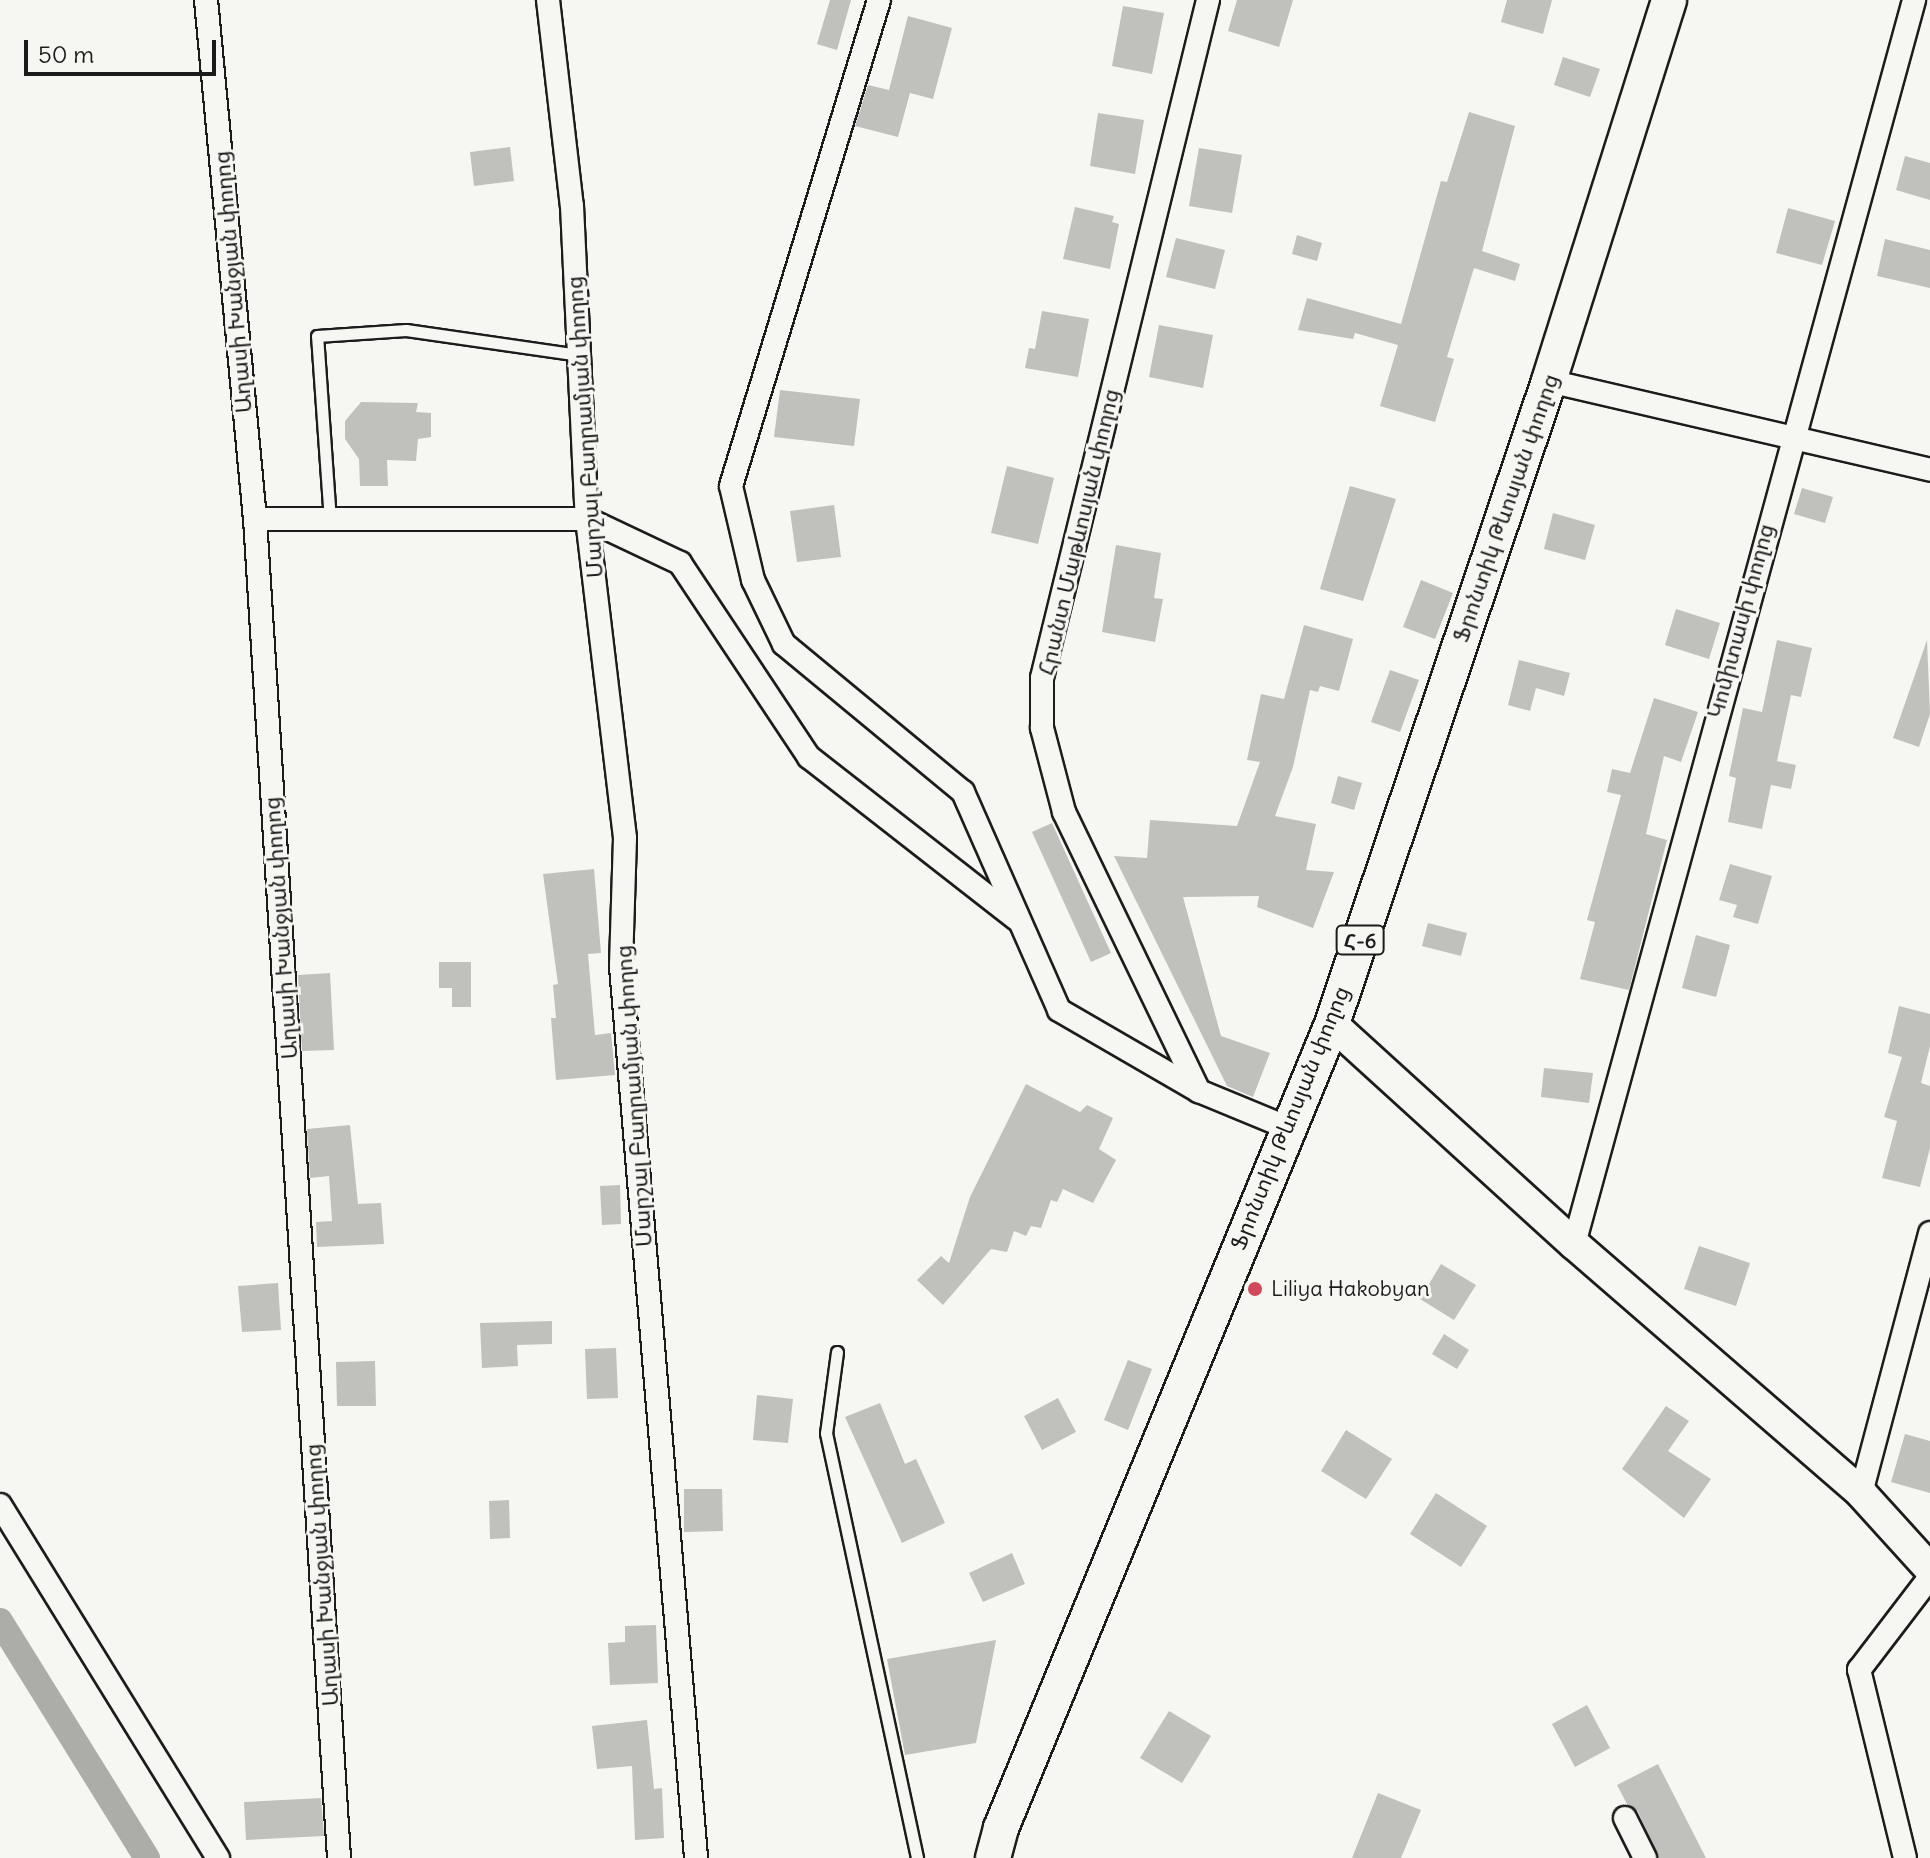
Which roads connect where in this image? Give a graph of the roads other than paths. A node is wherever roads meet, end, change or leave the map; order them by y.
1 (206, 0) edge
2 (548, 0) edge
3 (879, 0) edge
4 (1208, 0) edge
5 (1669, 0) edge
6 (1914, 0) edge
7 (581, 355) junction
8 (1549, 381) junction
9 (1791, 437) junction
10 (1930, 470) edge
11 (255, 519) junction
12 (587, 519) junction
13 (330, 522) junction
14 (1020, 922) junction
15 (1332, 1024) junction
16 (1199, 1091) junction
17 (1286, 1127) junction
18 (1930, 1233) edge
19 (1574, 1244) junction
20 (837, 1352) dead end
21 (1861, 1493) junction
22 (0, 1505) edge
23 (1930, 1569) edge
24 (1930, 1577) edge
25 (1625, 1818) dead end
26 (218, 1858) edge
27 (339, 1858) edge
28 (696, 1858) edge
29 (917, 1858) edge
30 (993, 1858) edge
31 (1645, 1858) edge
32 (1905, 1858) edge

1 - 11 street, Աղասի Խանջյան փողոց
2 - 7 street, Մարշալ Բաղրամյան փողոց
3 - 14 street
4 - 16 street, Հրանտ Մաթևոսյան փողոց
5 - 8 main road, Ֆրոնտիկ Թևոսյան փողոց / Հ-6
6 - 9 street, Կոմիտասի փողոց
7 - 12 street, Մարշալ Բաղրամյան փողոց
7 - 13 lane
8 - 9 street
8 - 15 main road, Ֆրոնտիկ Թևոսյան փողոց / Հ-6
9 - 10 street
9 - 19 street, Կոմիտասի փողոց
11 - 13 street
11 - 27 street, Աղասի Խանջյան փողոց
12 - 13 street
12 - 14 street
12 - 28 street, Մարշալ Բաղրամյան փողոց
14 - 16 street
15 - 17 main road, Ֆրոնտիկ Թևոսյան փողոց / Հ-6
15 - 19 street
16 - 17 street
17 - 30 main road, Ֆրոնտիկ Թևոսյան փողոց / Հ-6
18 - 21 street
19 - 21 street
20 - 29 lane
21 - 23 street
22 - 26 street
24 - 32 street
25 - 31 street

